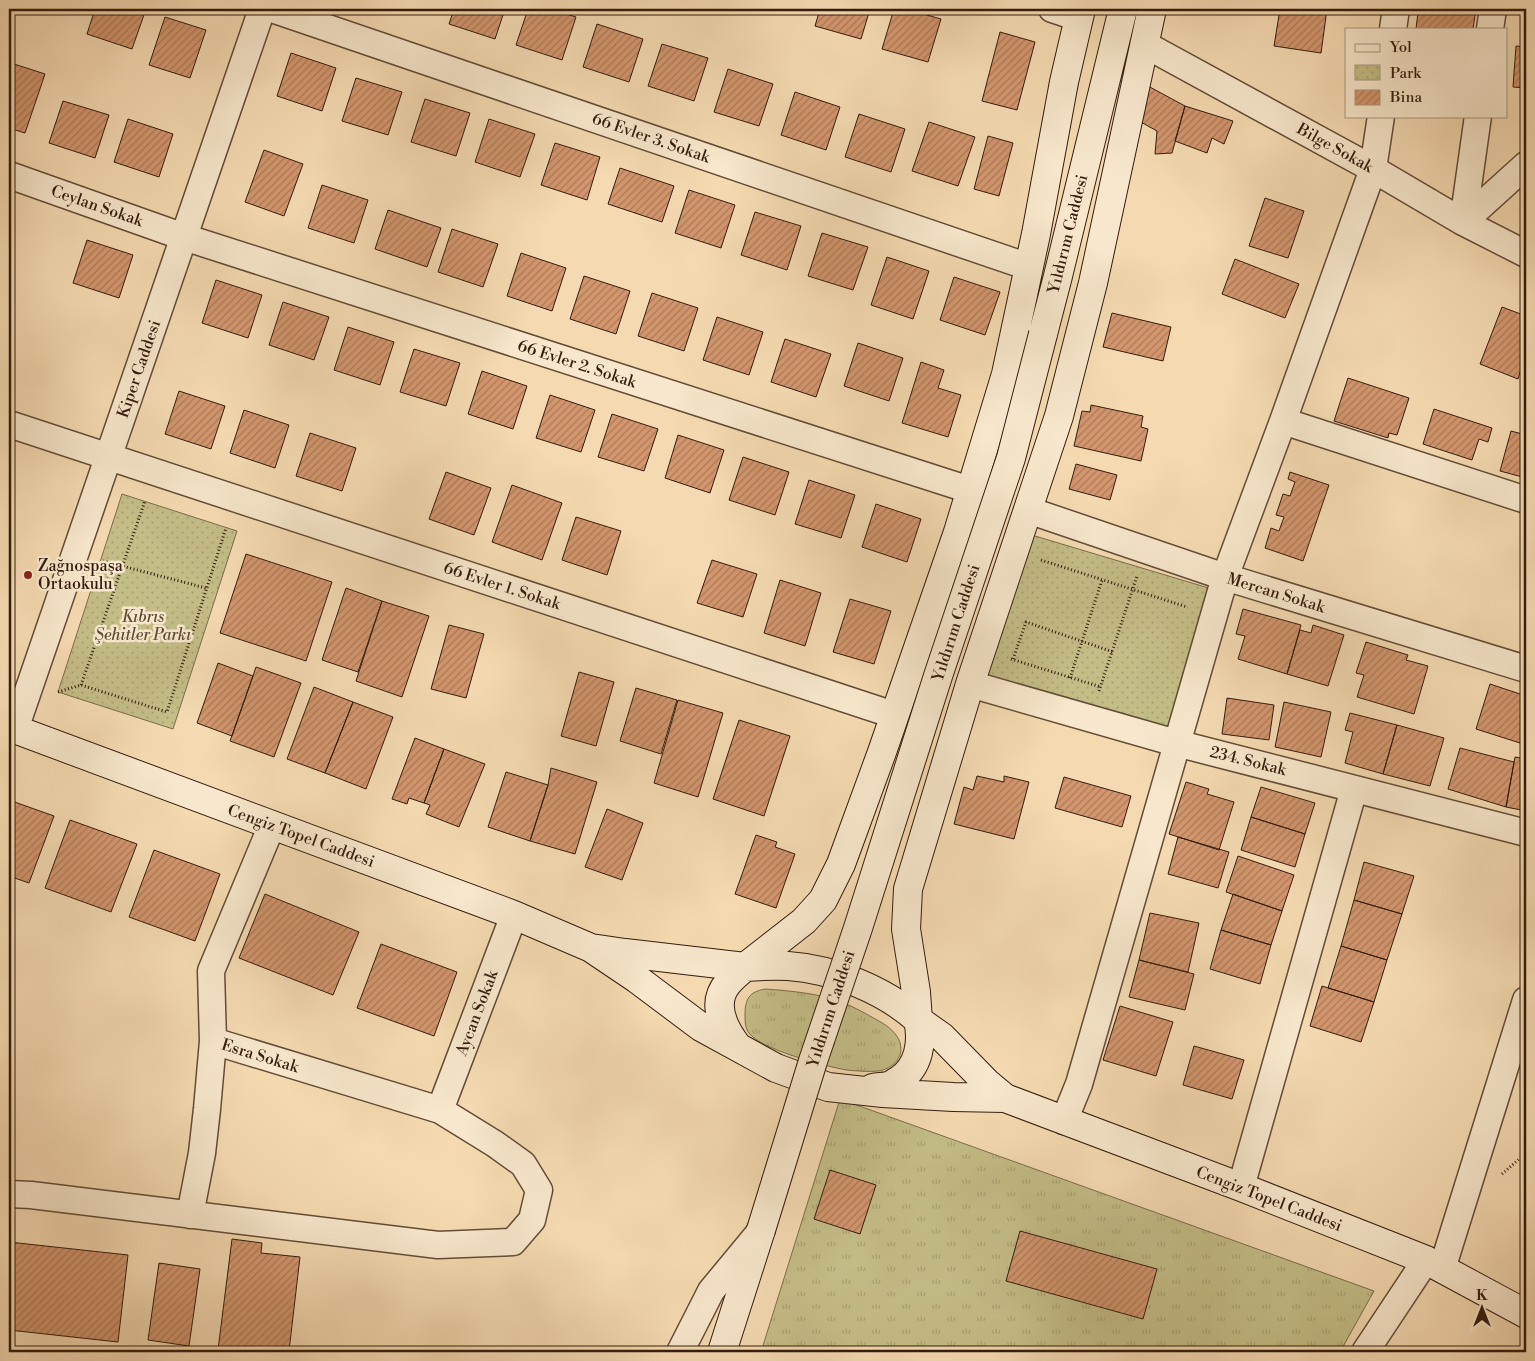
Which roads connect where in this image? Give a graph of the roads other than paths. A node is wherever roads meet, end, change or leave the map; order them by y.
1 (262, 9) edge
2 (272, 9) edge
3 (1052, 9) edge
4 (1123, 9) edge
5 (1152, 9) edge
6 (1396, 9) edge
7 (1493, 9) edge
8 (1080, 13) edge
9 (1393, 28) edge
10 (1490, 28) edge
11 (1144, 44) junction
12 (1380, 118) edge
13 (1478, 118) edge
14 (1526, 165) edge
15 (1373, 169) junction
16 (9, 176) edge
17 (1463, 222) junction
18 (184, 236) junction
19 (1526, 254) edge
20 (1029, 267) junction
21 (1283, 421) junction
22 (9, 424) edge
23 (109, 456) junction
24 (970, 490) junction
25 (1526, 500) edge
26 (1028, 510) junction
27 (1225, 577) junction
28 (1526, 669) edge
29 (970, 684) junction
30 (894, 715) junction
31 (12, 728) edge
32 (1176, 743) junction
33 (1354, 789) junction
34 (272, 825) junction
35 (1526, 833) edge
36 (514, 916) junction
37 (591, 948) junction
38 (745, 967) junction
39 (1526, 1000) edge
40 (918, 1020) junction
41 (213, 1041) junction
42 (738, 1047) junction
43 (861, 1090) junction
44 (1005, 1098) junction
45 (440, 1110) junction
46 (1064, 1121) junction
47 (1241, 1187) junction
48 (9, 1194) edge
49 (190, 1215) junction
50 (761, 1230) junction
51 (1434, 1264) junction
52 (1526, 1314) edge
53 (680, 1352) edge
54 (722, 1352) edge
55 (1365, 1352) edge

1 - 18 street, Kiper Caddesi
2 - 20 street, 66 Evler 3. Sokak
3 - 8 street
4 - 50 main road, Yıldırım Caddesi, bridge
5 - 11 main road
6 - 9 street
7 - 10 street
8 - 20 main road
11 - 15 street, Bilge Sokak
11 - 26 main road
12 - 15 street
13 - 17 street
14 - 17 street
15 - 17 street, Bilge Sokak
15 - 21 street
16 - 18 street, Ceylan Sokak
17 - 19 street, Bilge Sokak
18 - 23 street, Kiper Caddesi
18 - 24 street, 66 Evler 2. Sokak
20 - 24 main road
21 - 25 street
21 - 27 street
22 - 23 street, 66 Evler 1. Sokak
23 - 30 street, 66 Evler 1. Sokak
23 - 31 street, Kiper Caddesi
24 - 30 main road
26 - 27 street, Mercan Sokak
26 - 29 main road
27 - 28 street, Mercan Sokak
27 - 32 street
29 - 32 street, 234. Sokak
29 - 40 main road
30 - 38 main road
31 - 34 main road, Cengiz Topel Caddesi
32 - 33 street, 234. Sokak
32 - 46 street
33 - 35 street, 234. Sokak
33 - 47 street
34 - 36 main road, Cengiz Topel Caddesi
34 - 41 street, Esra Sokak
36 - 37 main road, Cengiz Topel Caddesi
36 - 45 street, Aycan Sokak
37 - 38 main road
37 - 42 main road
38 - 40 main road
38 - 42 main road
39 - 51 street
40 - 43 main road
40 - 44 main road
41 - 45 street, Esra Sokak
41 - 49 street
42 - 43 main road
43 - 44 main road
44 - 46 main road, Cengiz Topel Caddesi
45 - 49 street, Esra Sokak
46 - 47 main road, Cengiz Topel Caddesi
47 - 51 main road, Cengiz Topel Caddesi
48 - 49 street, Esra Sokak
50 - 53 street
50 - 54 main road, Yıldırım Caddesi
51 - 52 main road, Cengiz Topel Caddesi
51 - 55 street

